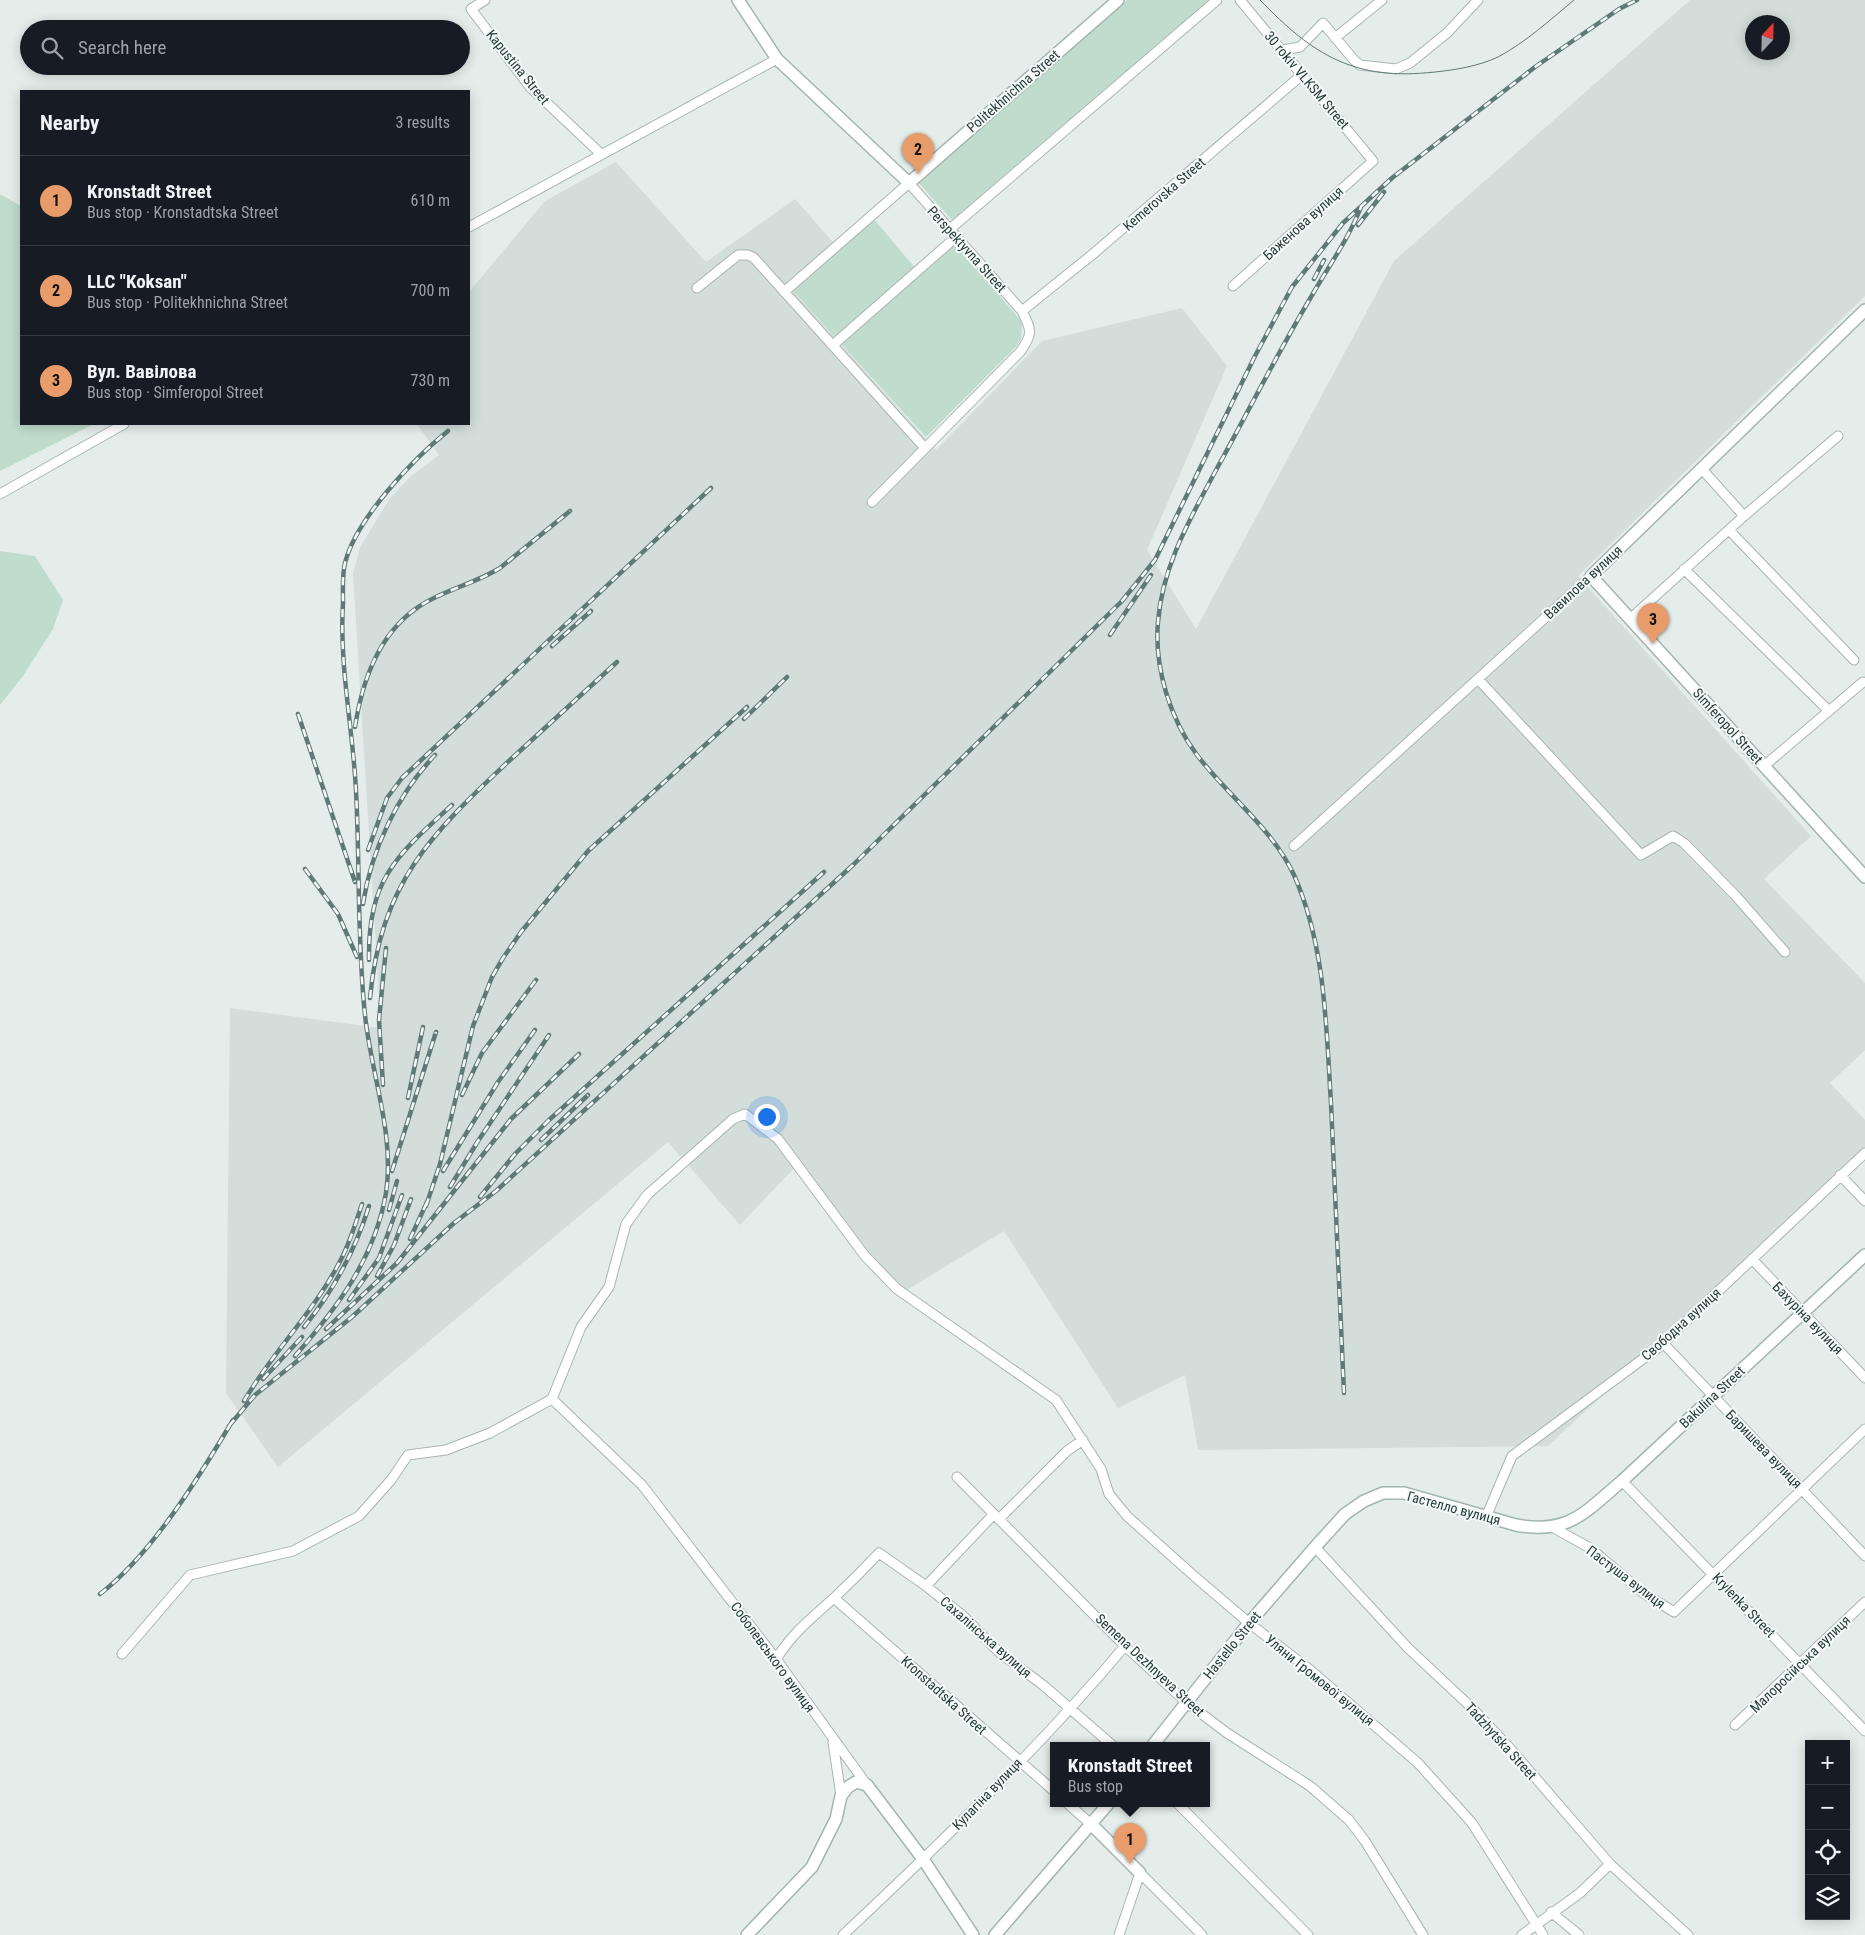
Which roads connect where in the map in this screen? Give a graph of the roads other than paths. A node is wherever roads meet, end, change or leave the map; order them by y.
1 (485, 0) edge
2 (738, 0) edge
3 (1118, 0) edge
4 (1217, 0) edge
5 (1240, 0) edge
6 (1382, 0) edge
7 (1478, 0) edge
8 (1335, 38) junction
9 (1283, 50) junction
10 (777, 58) junction
11 (1303, 74) junction
12 (601, 154) junction
13 (1374, 161) joint
14 (908, 183) junction
15 (470, 226) edge
16 (952, 233) junction
17 (1233, 286) dead end
18 (697, 288) dead end
19 (784, 292) junction
20 (1865, 310) edge
21 (1022, 311) junction
22 (833, 345) junction
23 (122, 425) edge
24 (1838, 436) dead end
25 (925, 448) junction
26 (1701, 468) junction
27 (0, 494) edge
28 (872, 502) dead end
29 (1744, 516) junction
30 (1729, 530) junction
31 (1684, 569) junction
32 (1591, 576) junction
33 (1630, 618) junction
34 (1854, 660) dead end
35 (1478, 679) junction
36 (1863, 682) dead end
37 (1828, 711) junction
38 (1764, 766) junction
39 (1294, 846) dead end
40 (1865, 877) edge
41 (1785, 952) dead end
42 (1865, 1153) edge
43 (1840, 1175) junction
44 (1865, 1201) edge
45 (1865, 1255) edge
46 (1752, 1259) junction
47 (1803, 1313) junction
48 (1663, 1343) junction
49 (1865, 1378) edge
50 (1714, 1396) junction
51 (552, 1399) junction
52 (1865, 1429) edge
53 (1083, 1440) junction
54 (957, 1477) dead end
55 (1622, 1481) junction
56 (1802, 1489) junction
57 (997, 1516) junction
58 (1486, 1517) junction
59 (1552, 1527) junction
60 (1315, 1547) junction
61 (1865, 1556) edge
62 (1713, 1573) junction
63 (926, 1586) junction
64 (834, 1598) junction
65 (1865, 1602) edge
66 (1249, 1623) junction
67 (1125, 1646) junction
68 (122, 1654) dead end
69 (776, 1659) junction
70 (1801, 1663) junction
71 (1186, 1702) junction
72 (1071, 1710) junction
73 (1735, 1725) dead end
74 (1865, 1731) edge
75 (833, 1741) junction
76 (1108, 1742) edge
77 (1155, 1742) edge
78 (1019, 1761) junction
79 (866, 1785) junction
80 (1050, 1788) edge
81 (841, 1796) junction
82 (1072, 1807) edge
83 (1106, 1807) edge
84 (1181, 1807) edge
85 (1092, 1825) junction
86 (924, 1859) junction
87 (1610, 1864) junction
88 (1140, 1873) junction
89 (1551, 1912) junction
90 (1536, 1922) junction
91 (747, 1935) edge
92 (843, 1935) edge
93 (973, 1935) edge
94 (995, 1935) edge
95 (1119, 1935) edge
96 (1202, 1935) edge
97 (1308, 1935) edge
98 (1423, 1935) edge
99 (1522, 1935) edge
100 (1543, 1935) edge
101 (1579, 1935) edge
102 (1688, 1935) edge

1 - 12 street, Kapustina Street
2 - 10 street, Perspektyvna Street
3 - 14 street, Politekhnichna Street
4 - 16 street
5 - 9 street, 30 rokiv VLKSM Street
6 - 8 street
7 - 8 street
8 - 9 street
9 - 11 street, 30 rokiv VLKSM Street
10 - 12 street
10 - 14 street, Perspektyvna Street
11 - 13 street, 30 rokiv VLKSM Street
11 - 21 street, Kemerovska Street
12 - 15 street
13 - 17 street, Баженова вулиця
14 - 16 street, Perspektyvna Street
14 - 19 street
16 - 21 street, Perspektyvna Street
16 - 22 street
18 - 19 street
19 - 22 street
20 - 26 street, Вавилова вулиця
21 - 25 street, Perspektyvna Street
22 - 25 street
23 - 27 street
24 - 29 street
25 - 28 street, Perspektyvna Street
26 - 29 street
26 - 32 street, Вавилова вулиця
29 - 30 street
30 - 31 street
30 - 34 street
31 - 33 street
31 - 37 street
32 - 33 street, Simferopol Street
32 - 35 street, Вавилова вулиця
33 - 38 street, Simferopol Street
35 - 39 street, Вавилова вулиця
35 - 41 street
36 - 37 street
37 - 38 street
38 - 40 street, Simferopol Street
42 - 43 street, Свободна вулиця
43 - 44 street
43 - 46 street, Свободна вулиця
45 - 47 street, Bakulina Street
46 - 47 street, Бахуріна вулиця
46 - 48 street, Свободна вулиця
47 - 49 street, Бахуріна вулиця
47 - 50 street, Bakulina Street
48 - 50 street, Баришева вулиця
48 - 58 street, Свободна вулиця
50 - 55 street, Bakulina Street
50 - 56 street, Баришева вулиця
51 - 53 street, Уляни Громової вулиця
51 - 68 street
51 - 69 street, Соболевського вулиця
52 - 56 street
53 - 57 street
53 - 66 street, Уляни Громової вулиця
54 - 57 street, Semena Dezhnyeva Street
55 - 59 street, Bakulina Street
55 - 62 street, Krylenka Street
56 - 61 street, Баришева вулиця
56 - 62 street
57 - 63 street
57 - 67 street, Semena Dezhnyeva Street
58 - 59 street, Гастелло вулиця
58 - 60 street, Гастелло вулиця
59 - 62 street, Пастуша вулиця
60 - 66 street, Hastello Street
60 - 87 street, Tadzhytska Street
62 - 70 street, Krylenka Street
63 - 64 street, Сахалінська вулиця
63 - 72 street, Сахалінська вулиця
64 - 69 street
64 - 78 street, Kronstadtska Street
65 - 70 street, Малоросійська вулиця
66 - 71 street, Hastello Street
66 - 90 street, Уляни Громової вулиця
67 - 71 street, Semena Dezhnyeva Street
67 - 72 street, Кулагіна вулиця
69 - 75 street, Соболевського вулиця
70 - 73 street, Малоросійська вулиця
70 - 74 street, Krylenka Street
71 - 77 street, Hastello Street
71 - 98 street, Semena Dezhnyeva Street
72 - 76 street, Сахалінська вулиця
72 - 78 street, Кулагіна вулиця
75 - 79 street, Соболевського вулиця
75 - 81 street
78 - 80 street, Kronstadtska Street
78 - 86 street, Кулагіна вулиця
79 - 81 street
79 - 86 street, Соболевського вулиця
81 - 91 street
82 - 85 street
83 - 85 street
84 - 97 street
85 - 88 street
85 - 94 street
86 - 92 street, Кулагіна вулиця
86 - 93 street, Соболевського вулиця
87 - 89 street
87 - 102 street, Tadzhytska Street
88 - 95 street
88 - 96 street
89 - 90 street
89 - 101 street
90 - 99 street
90 - 100 street, Уляни Громової вулиця

